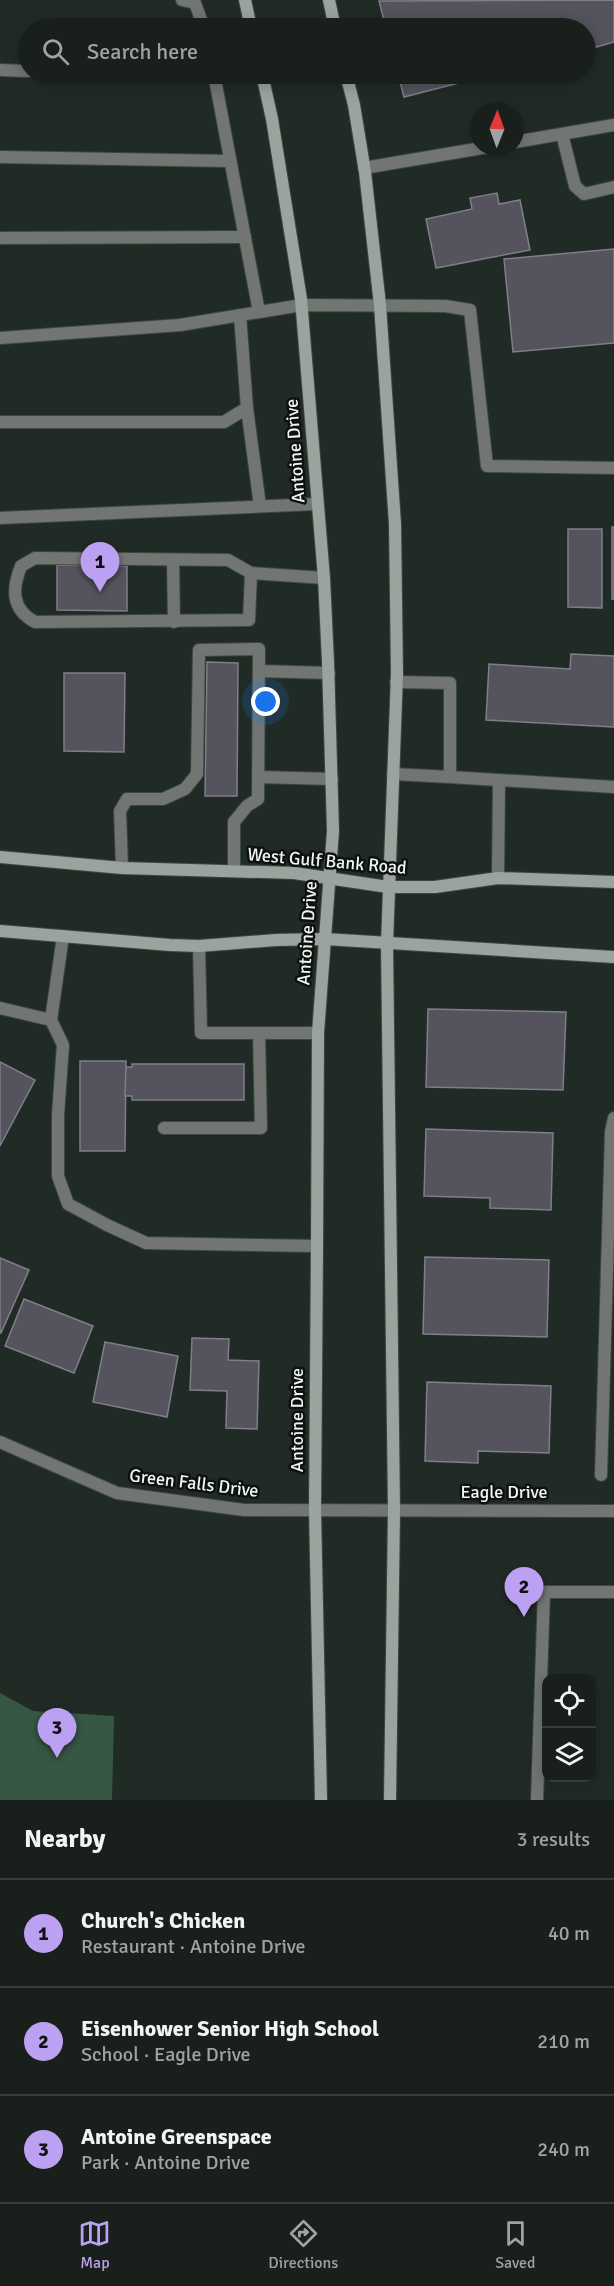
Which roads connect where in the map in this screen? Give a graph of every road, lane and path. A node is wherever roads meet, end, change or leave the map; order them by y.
1 (182, 0) edge
2 (244, 0) edge
3 (328, 0) edge
4 (200, 18) edge
5 (248, 18) edge
6 (332, 18) edge
7 (0, 70) edge
8 (18, 71) edge
9 (216, 84) edge
10 (264, 84) edge
11 (349, 84) edge
12 (614, 125) edge
13 (562, 134) junction
14 (524, 140) edge
15 (470, 150) edge
16 (0, 157) edge
17 (230, 161) junction
18 (364, 168) junction
19 (614, 187) edge
20 (245, 237) junction
21 (0, 238) edge
22 (302, 305) junction
23 (380, 305) junction
24 (259, 312) junction
25 (240, 315) junction
26 (0, 338) edge
27 (247, 408) junction
28 (0, 422) edge
29 (614, 468) edge
30 (317, 504) junction
31 (260, 506) junction
32 (0, 518) edge
33 (173, 560) junction
34 (251, 573) junction
35 (324, 578) junction
36 (174, 622) junction
37 (259, 670) junction
38 (329, 673) junction
39 (396, 682) junction
40 (393, 774) junction
41 (259, 777) junction
42 (450, 777) junction
43 (332, 779) junction
44 (499, 780) junction
45 (614, 787) edge
46 (0, 857) edge
47 (122, 868) junction
48 (234, 871) junction
49 (329, 877) junction
50 (498, 878) junction
51 (614, 882) edge
52 (388, 887) junction
53 (0, 931) edge
54 (63, 936) junction
55 (325, 939) junction
56 (387, 944) junction
57 (199, 946) junction
58 (614, 957) edge
59 (0, 1008) edge
60 (51, 1020) junction
61 (259, 1033) junction
62 (318, 1033) junction
63 (614, 1119) edge
64 (164, 1128) dead end
65 (316, 1246) junction
66 (0, 1442) edge
67 (601, 1475) dead end
68 (315, 1510) junction
69 (394, 1510) junction
70 (614, 1511) edge
71 (614, 1592) edge
72 (321, 1800) edge
73 (390, 1800) edge
74 (537, 1800) edge

1 - 4 street
2 - 5 main road
3 - 6 main road
7 - 8 street
9 - 17 street
10 - 22 main road, Antoine Drive
11 - 18 main road
12 - 13 street
13 - 14 street
13 - 19 street
15 - 18 street
16 - 17 street
17 - 20 street
18 - 23 main road
20 - 21 street
20 - 24 street
22 - 23 street
22 - 24 street
22 - 30 main road, Antoine Drive
23 - 29 street
23 - 39 main road
24 - 25 street
25 - 26 street
25 - 27 street
27 - 28 street
27 - 31 street
30 - 31 street
30 - 35 main road, Antoine Drive
31 - 32 street
33 - 34 street
33 - 36 street
33 - 36 street
34 - 35 street
34 - 36 street
35 - 38 main road, Antoine Drive
37 - 38 street
37 - 41 street
37 - 47 street
38 - 43 main road, Antoine Drive
39 - 40 main road
39 - 42 street
40 - 42 street
40 - 52 main road
41 - 43 street
41 - 48 street
42 - 44 street
43 - 49 main road, Antoine Drive
44 - 45 street
44 - 50 street
46 - 47 main road, West Gulf Bank Road
47 - 48 main road, West Gulf Bank Road
48 - 49 main road, West Gulf Bank Road
49 - 52 main road, West Gulf Bank Road
49 - 55 main road, Antoine Drive
50 - 51 main road, West Gulf Bank Road
50 - 52 main road, West Gulf Bank Road
52 - 56 main road
53 - 54 main road
54 - 57 main road
54 - 60 street
55 - 56 main road
55 - 57 main road
55 - 62 main road, Antoine Drive
56 - 58 main road
56 - 69 main road
57 - 61 street
59 - 60 street
60 - 65 street
61 - 62 street
61 - 64 street
62 - 65 main road, Antoine Drive
63 - 67 street
65 - 68 main road, Antoine Drive
66 - 68 street, Green Falls Drive
68 - 69 street, Green Falls Drive
68 - 72 main road, Antoine Drive
69 - 70 street, Eagle Drive
69 - 73 main road
71 - 74 street

